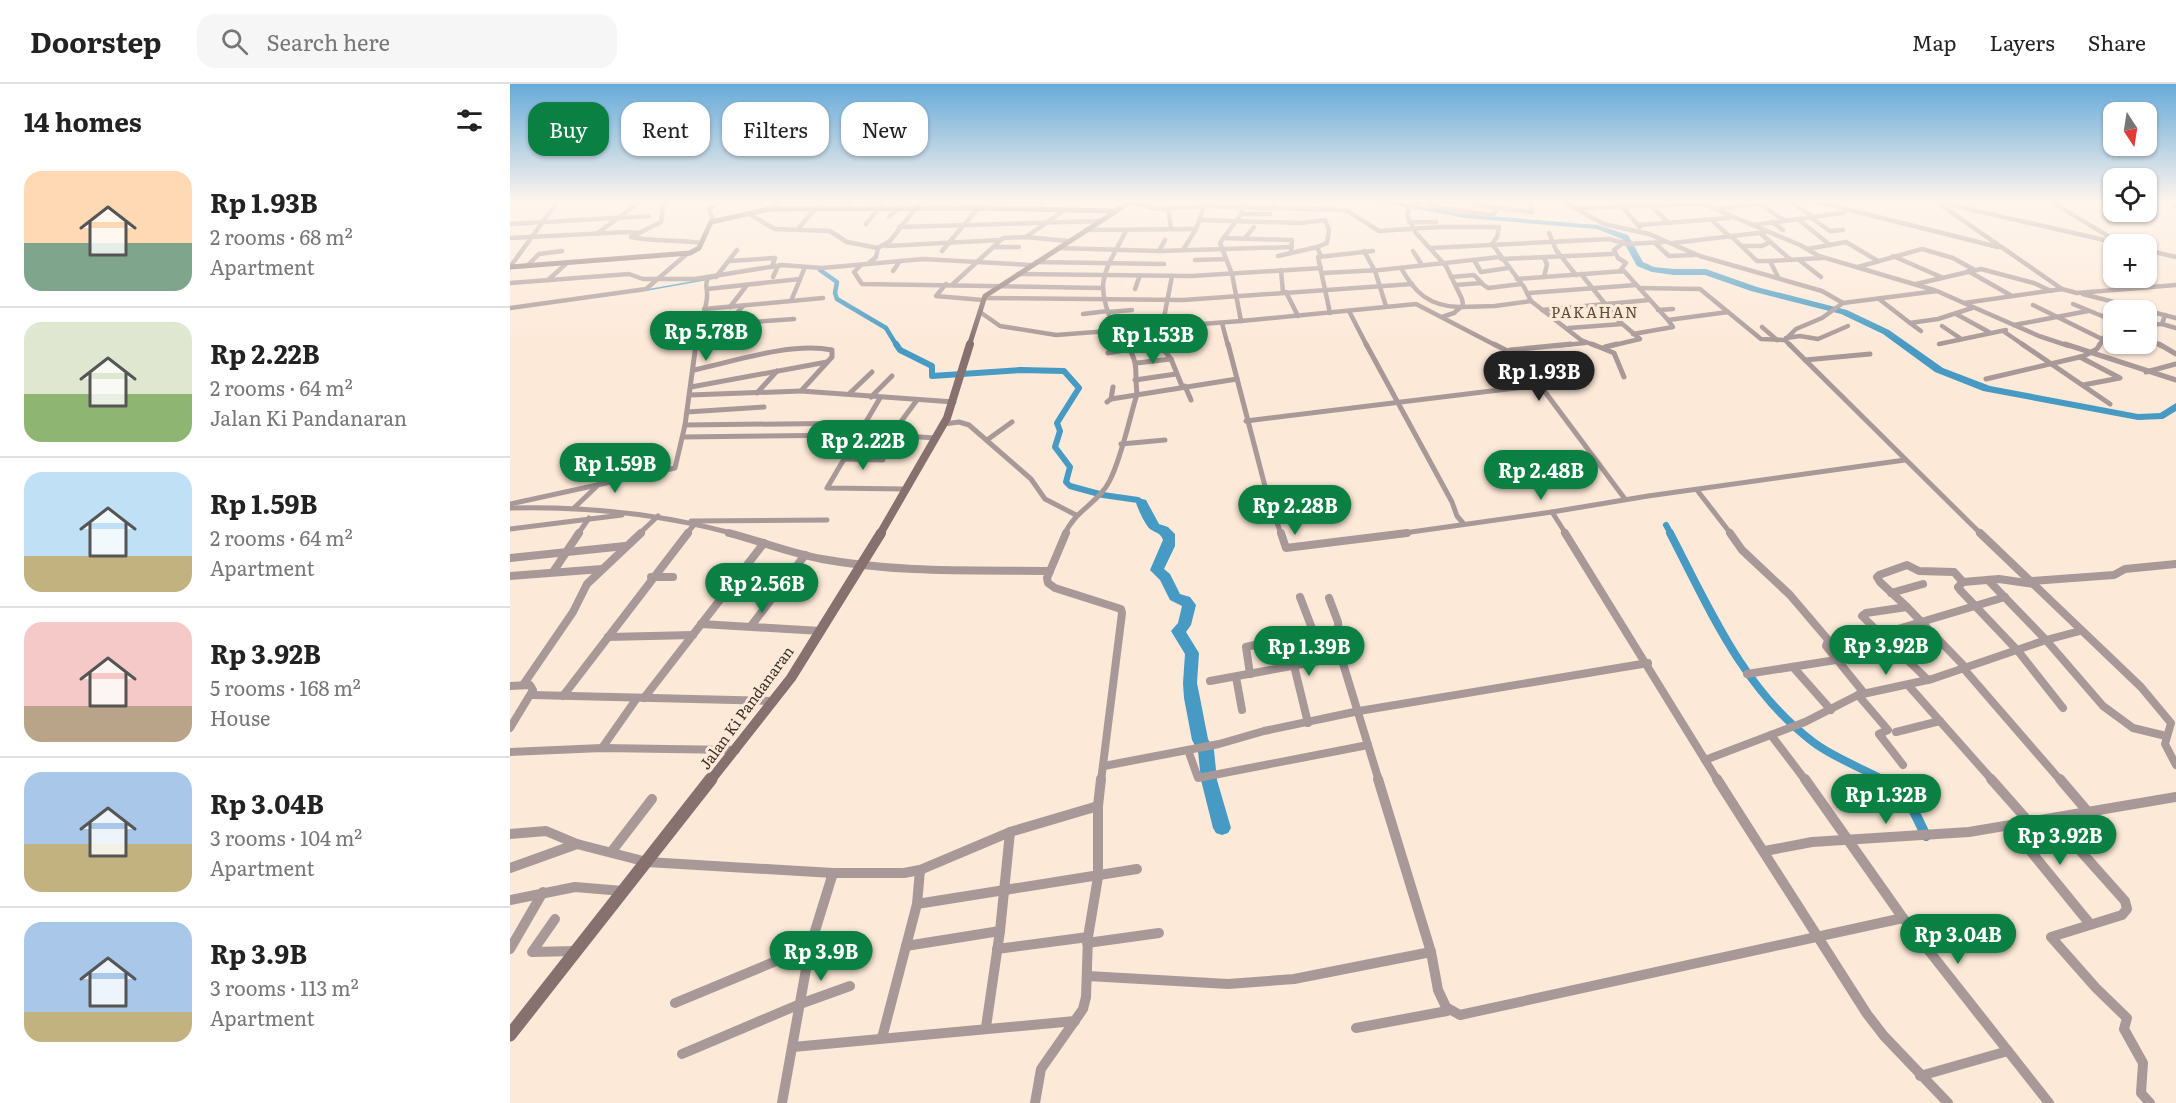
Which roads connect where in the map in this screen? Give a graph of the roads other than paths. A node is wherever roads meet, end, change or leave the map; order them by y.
1 (1430, 248) edge
2 (524, 249) edge
3 (698, 249) edge
4 (881, 249) edge
5 (994, 249) edge
6 (1058, 249) edge
7 (1091, 249) edge
8 (1117, 249) junction
9 (1194, 249) junction
10 (1223, 249) junction
11 (1292, 249) junction
12 (1298, 249) edge
13 (1318, 249) edge
14 (1495, 249) edge
15 (1556, 249) edge
16 (1615, 249) edge
17 (1662, 249) edge
18 (1681, 249) edge
19 (1745, 249) edge
20 (1778, 249) edge
21 (1807, 249) edge
22 (1858, 249) edge
23 (2004, 249) edge
24 (737, 250) dead end
25 (1183, 250) joint
26 (562, 251) dead end
27 (1159, 251) joint
28 (1364, 251) junction
29 (1373, 251) dead end
30 (1413, 251) dead end
31 (688, 253) junction
32 (2157, 253) edge
33 (1612, 254) dead end
34 (1696, 255) junction
35 (1278, 256) dead end
36 (1321, 256) junction
37 (1893, 256) junction
38 (1561, 257) junction
39 (2176, 257) edge
40 (1501, 258) junction
41 (1544, 258) junction
42 (1824, 258) junction
43 (1226, 259) junction
44 (1195, 260) junction
45 (1474, 260) junction
46 (1791, 260) junction
47 (1799, 260) junction
48 (729, 261) junction
49 (900, 261) junction
50 (1770, 261) junction
51 (1878, 261) junction
52 (567, 262) junction
53 (977, 262) junction
54 (870, 263) junction
55 (1444, 263) junction
56 (1034, 264) junction
57 (1109, 264) junction
58 (1164, 264) dead end
59 (1422, 265) junction
60 (527, 266) junction
61 (510, 267) edge
62 (776, 267) junction
63 (1858, 267) junction
64 (805, 268) junction
65 (1401, 268) junction
66 (1508, 268) junction
67 (1281, 270) junction
68 (1970, 270) junction
69 (893, 271) dead end
70 (1322, 271) junction
71 (1375, 271) junction
72 (1620, 271) junction
73 (1018, 274) junction
74 (1232, 274) junction
75 (1579, 274) junction
76 (1103, 275) junction
77 (1140, 275) junction
78 (773, 276) dead end
79 (1172, 276) junction
80 (1198, 276) junction
81 (716, 277) junction
82 (1451, 277) junction
83 (1544, 277) junction
84 (1778, 277) junction
85 (1821, 277) dead end
86 (1941, 277) junction
87 (708, 278) junction
88 (800, 279) junction
89 (1517, 279) junction
90 (548, 280) junction
91 (658, 280) junction
92 (510, 283) edge
93 (1482, 283) junction
94 (946, 284) junction
95 (953, 284) junction
96 (1412, 284) junction
97 (1521, 284) junction
98 (1916, 284) junction
99 (747, 285) junction
100 (1001, 285) junction
101 (1456, 285) junction
102 (2176, 285) edge
103 (1380, 286) junction
104 (1637, 286) junction
105 (1101, 288) junction
106 (707, 289) junction
107 (1135, 289) dead end
108 (1326, 289) junction
109 (1593, 289) junction
110 (2062, 289) junction
111 (1937, 291) junction
112 (2051, 291) junction
113 (1284, 292) junction
114 (1529, 293) junction
115 (2077, 293) junction
116 (1237, 296) junction
117 (2012, 296) junction
118 (823, 298) dead end
119 (983, 299) junction
120 (1879, 299) junction
121 (1104, 300) junction
122 (1168, 300) junction
123 (1648, 300) junction
124 (791, 301) junction
125 (1532, 301) junction
126 (1427, 302) junction
127 (1604, 302) junction
128 (1964, 303) junction
129 (1841, 304) junction
130 (2073, 304) dead end
131 (1419, 305) junction
132 (2033, 305) dead end
133 (743, 306) junction
134 (1386, 306) junction
135 (1460, 307) junction
136 (510, 308) edge
137 (730, 308) junction
138 (1972, 308) junction
139 (704, 309) junction
140 (1542, 309) junction
141 (1673, 309) dead end
142 (1132, 310) dead end
143 (1658, 310) junction
144 (1349, 311) junction
145 (2088, 311) junction
146 (980, 312) junction
147 (1108, 312) junction
148 (1728, 312) junction
149 (1330, 313) junction
150 (1083, 314) dead end
151 (1956, 314) junction
152 (2165, 315) junction
153 (1298, 316) junction
154 (2055, 316) junction
155 (1443, 317) junction
156 (2103, 317) edge
157 (2176, 318) edge
158 (794, 319) dead end
159 (1668, 320) junction
160 (1241, 321) junction
161 (1222, 323) junction
162 (1911, 323) junction
163 (728, 324) junction
164 (1622, 324) junction
165 (2157, 324) edge
166 (2162, 324) junction
167 (699, 326) junction
168 (1848, 326) dead end
169 (1942, 326) dead end
170 (2014, 326) junction
171 (1762, 327) dead end
172 (1155, 328) junction
173 (1162, 328) junction
174 (1569, 328) junction
175 (2176, 328) edge
176 (1115, 329) junction
177 (2002, 330) junction
178 (1922, 331) dead end
179 (1989, 332) junction
180 (1633, 334) junction
181 (1960, 338) junction
182 (1786, 339) junction
183 (2102, 339) joint
184 (1777, 340) junction
185 (1588, 343) junction
186 (1939, 344) dead end
187 (2157, 344) edge
188 (1604, 347) junction
189 (1130, 349) junction
190 (1508, 350) junction
191 (1108, 353) dead end
192 (2090, 353) junction
193 (1870, 354) dead end
194 (2176, 354) edge
195 (2080, 357) junction
196 (1171, 359) junction
197 (1805, 360) junction
198 (828, 362) junction
199 (1137, 363) junction
200 (2052, 364) junction
201 (2176, 364) edge
202 (694, 370) junction
203 (777, 371) junction
204 (872, 372) dead end
205 (2146, 372) junction
206 (1176, 374) junction
207 (892, 376) dead end
208 (1624, 377) dead end
209 (1237, 379) junction
210 (1986, 379) dead end
211 (1135, 380) junction
212 (2176, 380) edge
213 (1540, 385) junction
214 (2083, 385) junction
215 (1184, 386) junction
216 (691, 387) junction
217 (1113, 387) dead end
218 (801, 391) junction
219 (757, 393) junction
220 (849, 394) junction
221 (1137, 394) junction
222 (690, 395) junction
223 (871, 397) junction
224 (880, 398) junction
225 (917, 400) junction
226 (1191, 400) dead end
227 (954, 402) junction
228 (1396, 403) junction
229 (2110, 404) dead end
230 (764, 407) dead end
231 (687, 412) junction
232 (1246, 421) junction
233 (1012, 422) dead end
234 (865, 423) junction
235 (944, 424) junction
236 (685, 425) junction
237 (858, 435) junction
238 (683, 437) junction
239 (935, 438) junction
240 (987, 440) junction
241 (1165, 440) dead end
242 (1121, 444) junction
243 (844, 459) junction
244 (883, 460) dead end
245 (1905, 460) junction
246 (597, 486) junction
247 (905, 489) junction
248 (1697, 490) junction
249 (1626, 499) junction
250 (510, 506) edge
251 (574, 508) junction
252 (1552, 512) junction
253 (627, 514) junction
254 (1076, 515) junction
255 (658, 516) junction
256 (589, 518) junction
257 (826, 520) dead end
258 (680, 522) junction
259 (1463, 523) junction
260 (694, 525) junction
261 (510, 529) edge
262 (764, 543) junction
263 (625, 546) junction
264 (568, 552) junction
265 (805, 555) junction
266 (510, 558) edge
267 (2176, 564) edge
268 (860, 565) junction
269 (602, 568) junction
270 (553, 572) junction
271 (1050, 572) junction
272 (510, 576) edge
273 (651, 577) junction
274 (673, 577) dead end
275 (1988, 580) junction
276 (1963, 582) junction
277 (2033, 583) junction
278 (1923, 584) dead end
279 (1891, 593) junction
280 (1300, 597) dead end
281 (2005, 597) junction
282 (1329, 598) dead end
283 (1974, 605) junction
284 (1907, 607) junction
285 (1923, 622) junction
286 (701, 624) junction
287 (751, 626) junction
288 (820, 631) junction
289 (1313, 631) junction
290 (1338, 631) junction
291 (2080, 631) junction
292 (1881, 634) junction
293 (693, 635) junction
294 (608, 637) junction
295 (1287, 637) junction
296 (2046, 640) junction
297 (1830, 642) junction
298 (2018, 651) junction
299 (1341, 657) junction
300 (1836, 660) junction
301 (1648, 663) junction
302 (1293, 666) junction
303 (1793, 667) junction
304 (1965, 668) junction
305 (1250, 674) junction
306 (1747, 674) dead end
307 (1236, 677) junction
308 (1928, 680) junction
309 (1210, 681) dead end
310 (523, 685) junction
311 (1908, 685) junction
312 (510, 686) edge
313 (1861, 694) junction
314 (532, 695) junction
315 (562, 696) junction
316 (640, 698) junction
317 (774, 701) junction
318 (2063, 708) dead end
319 (1242, 710) dead end
320 (1831, 710) junction
321 (1359, 711) junction
322 (1940, 721) junction
323 (1308, 723) junction
324 (510, 727) edge
325 (1896, 732) dead end
326 (1771, 735) junction
327 (2166, 736) junction
328 (1368, 745) junction
329 (602, 748) junction
330 (736, 750) junction
331 (1192, 750) junction
332 (510, 752) edge
333 (1705, 760) junction
334 (1903, 765) dead end
335 (2176, 765) edge
336 (1104, 766) junction
337 (2176, 797) edge
338 (652, 799) dead end
339 (1098, 806) junction
340 (2088, 812) junction
341 (2052, 819) junction
342 (2030, 822) junction
343 (2010, 826) junction
344 (1010, 832) junction
345 (510, 834) edge
346 (1849, 841) junction
347 (577, 844) junction
348 (612, 851) junction
349 (1765, 851) junction
350 (647, 861) junction
351 (510, 868) edge
352 (1137, 869) dead end
353 (920, 870) junction
354 (833, 873) junction
355 (1098, 877) junction
356 (1005, 889) junction
357 (623, 891) junction
358 (543, 892) junction
359 (510, 900) edge
360 (917, 904) junction
361 (1904, 918) junction
362 (555, 919) dead end
363 (2090, 924) junction
364 (1000, 931) junction
365 (1159, 933) dead end
366 (1818, 938) junction
367 (1087, 940) junction
368 (906, 946) junction
369 (810, 947) junction
370 (510, 949) edge
371 (997, 949) junction
372 (577, 951) junction
373 (1431, 952) junction
374 (1088, 976) junction
375 (850, 986) dead end
376 (675, 1003) dead end
377 (800, 1004) junction
378 (1447, 1011) junction
379 (1075, 1021) junction
380 (986, 1027) junction
381 (1356, 1028) dead end
382 (510, 1035) edge
383 (882, 1038) junction
384 (793, 1047) junction
385 (2008, 1051) junction
386 (682, 1054) dead end
387 (1920, 1076) junction
388 (782, 1103) edge
389 (1035, 1103) edge
390 (1948, 1103) edge
391 (2049, 1103) edge
392 (2150, 1103) edge

1 - 55 street
2 - 61 street
3 - 31 main road
4 - 54 street
5 - 53 street
6 - 56 main road
7 - 8 street
8 - 27 street
8 - 57 street
9 - 10 street
9 - 25 street
9 - 44 street
10 - 11 street
10 - 43 street
11 - 12 street
11 - 35 street
13 - 36 street
14 - 40 street
15 - 38 street
16 - 72 street
17 - 34 street
18 - 34 street
19 - 50 street
20 - 46 street
21 - 42 street
22 - 51 street
23 - 110 street
24 - 48 street
25 - 27 street
26 - 60 street
28 - 29 street
28 - 36 street
28 - 71 street
30 - 59 street
31 - 52 main road
31 - 91 street
32 - 39 street
33 - 38 street
34 - 84 street
36 - 70 street
37 - 51 street
37 - 68 street
37 - 86 street
38 - 41 street
38 - 75 street
40 - 41 street
40 - 45 street
40 - 66 street
41 - 83 street
42 - 47 street
42 - 63 street
43 - 44 street
43 - 74 street
44 - 80 street
45 - 55 street
45 - 66 street
46 - 47 street
46 - 50 street
47 - 85 street
48 - 62 street
48 - 81 street
49 - 53 street
49 - 54 street
49 - 69 street
50 - 84 street
51 - 63 street
52 - 60 main road
52 - 90 street
53 - 56 street
53 - 95 street
54 - 64 street
54 - 94 street
55 - 59 street
55 - 82 street
56 - 57 street
56 - 73 main road
57 - 58 street
57 - 76 street
59 - 65 street
60 - 61 main road
62 - 64 street
62 - 78 street
62 - 81 street
63 - 98 street
64 - 88 street
65 - 71 street
65 - 96 street
66 - 89 street
67 - 70 street
67 - 74 street
67 - 113 street
68 - 86 street
68 - 112 street
68 - 117 street
70 - 71 street
70 - 108 street
71 - 103 street
72 - 75 street
72 - 104 street
73 - 76 street
73 - 100 main road
74 - 80 street
74 - 116 street
75 - 83 street
75 - 109 street
76 - 77 street
76 - 105 street
77 - 79 street
77 - 107 street
79 - 80 street
79 - 122 street
81 - 87 street
82 - 93 street
82 - 101 street
83 - 89 street
84 - 129 street
86 - 98 street
87 - 91 street
87 - 106 street
88 - 99 street
88 - 124 street
89 - 97 street
90 - 91 street
90 - 92 street
91 - 136 street
93 - 97 street
93 - 101 street
94 - 95 street
94 - 119 street
95 - 100 street
96 - 103 street
96 - 126 street
97 - 114 street
98 - 111 street
99 - 106 street
99 - 137 street
100 - 105 street
100 - 119 main road
101 - 135 street
102 - 115 street
103 - 108 street
103 - 134 street
104 - 109 street
104 - 123 street
104 - 148 street
105 - 121 street
106 - 139 street
108 - 113 street
108 - 149 street
109 - 114 street
109 - 127 street
110 - 112 street
110 - 115 street
111 - 120 street
111 - 128 street
112 - 117 street
113 - 116 street
113 - 153 street
114 - 125 street
115 - 152 street
116 - 122 street
116 - 160 street
117 - 128 street
118 - 124 street
119 - 121 street
119 - 146 main road, Jalan Ki Pandanaran
120 - 129 street
120 - 162 street
121 - 122 street
121 - 147 street
122 - 173 street
123 - 127 street
123 - 143 street
124 - 133 street
125 - 135 street
125 - 140 street
126 - 131 street
126 - 135 street
127 - 140 street
127 - 164 street
128 - 138 street
129 - 182 street
130 - 145 street
131 - 134 street
131 - 155 street
132 - 154 street
133 - 137 street
133 - 163 street
134 - 144 street
135 - 155 street
137 - 139 street
138 - 151 street
138 - 170 street
139 - 167 street
140 - 174 street
141 - 143 street
142 - 147 street
143 - 159 street
144 - 149 street
144 - 228 street
145 - 154 street
145 - 156 street
146 - 176 street
146 - 227 main road, Jalan Ki Pandanaran
147 - 150 street
147 - 176 street
148 - 159 street
148 - 184 street
149 - 153 street
151 - 162 street
151 - 179 street
152 - 157 street
152 - 166 street
153 - 160 street
154 - 170 street
154 - 183 street
155 - 190 street
158 - 163 street
159 - 180 street
160 - 161 street
161 - 173 street
161 - 209 street
162 - 178 street
163 - 167 street
164 - 174 street
164 - 180 street
165 - 166 street
166 - 175 street
167 - 202 street
168 - 182 street
169 - 181 street
170 - 177 street
170 - 192 street
171 - 184 street
172 - 173 street
172 - 176 street
172 - 196 street
174 - 185 street
176 - 189 street
177 - 179 street
177 - 200 street
179 - 181 street
180 - 188 street
181 - 186 street
182 - 184 street
182 - 197 street
183 - 192 street
185 - 188 street
185 - 190 street
187 - 194 street
188 - 208 street
189 - 191 street
189 - 199 street
190 - 213 street
192 - 195 street
192 - 205 street
193 - 197 street
195 - 200 street
195 - 214 street
196 - 199 street
196 - 206 street
197 - 245 street
198 - 202 street
198 - 203 street
198 - 218 street
199 - 211 street
200 - 210 street
200 - 214 street
201 - 205 street
202 - 216 street
203 - 216 street
203 - 219 street
204 - 220 street
205 - 212 street
206 - 211 street
206 - 215 street
207 - 223 street
209 - 215 street
209 - 232 street
211 - 221 street
213 - 228 street
213 - 249 street
214 - 229 street
215 - 221 street
215 - 226 street
216 - 222 street
217 - 221 street
218 - 219 street
218 - 220 street
219 - 222 street
220 - 223 street
221 - 242 street
222 - 231 street
223 - 224 street
224 - 225 street
224 - 234 street
225 - 227 street
225 - 239 street
227 - 235 main road, Jalan Ki Pandanaran
228 - 232 street
228 - 259 street
230 - 231 street
231 - 236 street
232 - 259 street
233 - 240 street
234 - 236 street
234 - 237 street
235 - 239 main road, Jalan Ki Pandanaran
235 - 240 street
236 - 238 street
237 - 238 street
237 - 243 street
238 - 246 street
239 - 247 main road, Jalan Ki Pandanaran
240 - 254 street
241 - 242 street
242 - 254 street
243 - 244 street
243 - 247 street
245 - 248 street
245 - 277 street
246 - 250 street
246 - 251 street
247 - 268 main road, Jalan Ki Pandanaran
248 - 249 street
248 - 297 street
249 - 252 street
250 - 251 street
251 - 253 street
252 - 259 street
252 - 301 street
253 - 255 street
253 - 256 street
254 - 271 street
255 - 258 street
255 - 263 street
256 - 261 street
256 - 264 street
257 - 258 street
258 - 260 street
260 - 262 street
260 - 273 street
262 - 265 street
262 - 286 street
263 - 264 street
263 - 269 street
264 - 266 street
264 - 270 street
265 - 268 street
265 - 287 street
267 - 277 street
268 - 271 street
268 - 288 main road, Jalan Ki Pandanaran
269 - 270 street
269 - 310 street
270 - 272 street
271 - 336 street
273 - 274 street
273 - 294 street
275 - 276 street
275 - 277 street
275 - 281 street
276 - 279 street
276 - 283 street
277 - 291 street
278 - 279 street
279 - 284 street
280 - 289 street
281 - 283 street
281 - 296 street
282 - 290 street
283 - 285 street
283 - 298 street
284 - 285 street
284 - 292 street
285 - 292 street
285 - 304 street
286 - 287 street
286 - 293 street
287 - 288 street
288 - 317 main road, Jalan Ki Pandanaran
289 - 290 street
289 - 295 street
290 - 299 street
291 - 296 street
291 - 327 street
292 - 297 street
292 - 308 street
293 - 294 street
293 - 316 street
294 - 315 street
295 - 302 street
295 - 305 street
296 - 298 street
296 - 327 street
297 - 300 street
298 - 304 street
298 - 318 street
299 - 302 street
299 - 321 street
300 - 303 street
300 - 313 street
301 - 321 street
301 - 333 street
302 - 305 street
302 - 323 street
303 - 306 street
303 - 320 street
304 - 308 street
304 - 340 street
305 - 307 street
307 - 309 street
307 - 319 street
308 - 311 street
310 - 312 street
310 - 314 street
311 - 313 street
311 - 322 street
313 - 320 street
313 - 334 street
314 - 315 street
314 - 324 street
315 - 316 street
316 - 317 street
316 - 329 street
317 - 330 main road, Jalan Ki Pandanaran
320 - 326 street
321 - 323 street
321 - 328 street
322 - 325 street
322 - 342 street
323 - 331 street
326 - 333 street
326 - 346 street
327 - 335 street
328 - 331 street
328 - 373 street
329 - 330 street
329 - 332 street
330 - 350 main road, Jalan Ki Pandanaran
331 - 336 street
333 - 349 street
336 - 339 street
337 - 340 street
338 - 348 street
339 - 344 street
339 - 355 street
340 - 341 street
341 - 342 street
341 - 363 street
342 - 343 street
343 - 346 street
343 - 363 street
344 - 353 street
344 - 356 street
345 - 347 street
346 - 349 street
346 - 361 street
347 - 348 street
347 - 351 street
348 - 350 street
349 - 366 street
350 - 354 street
350 - 357 main road, Jalan Ki Pandanaran
352 - 355 street
353 - 354 street
353 - 360 street
354 - 369 street
355 - 356 street
355 - 367 street
356 - 360 street
356 - 364 street
357 - 358 street
357 - 372 main road, Jalan Ki Pandanaran
358 - 359 street
358 - 370 street
360 - 368 street
361 - 366 street
361 - 385 street
362 - 372 street
363 - 392 street
364 - 368 street
364 - 371 street
365 - 367 street
366 - 378 street
366 - 387 street
367 - 371 street
367 - 374 street
368 - 383 street
369 - 376 street
369 - 377 street
371 - 380 street
372 - 382 main road, Jalan Ki Pandanaran
373 - 374 street
373 - 378 street
374 - 379 street
375 - 377 street
377 - 384 street
377 - 386 street
378 - 381 street
379 - 380 street
379 - 389 street
380 - 383 street
383 - 384 street
384 - 388 street
385 - 387 street
385 - 391 street
387 - 390 street

